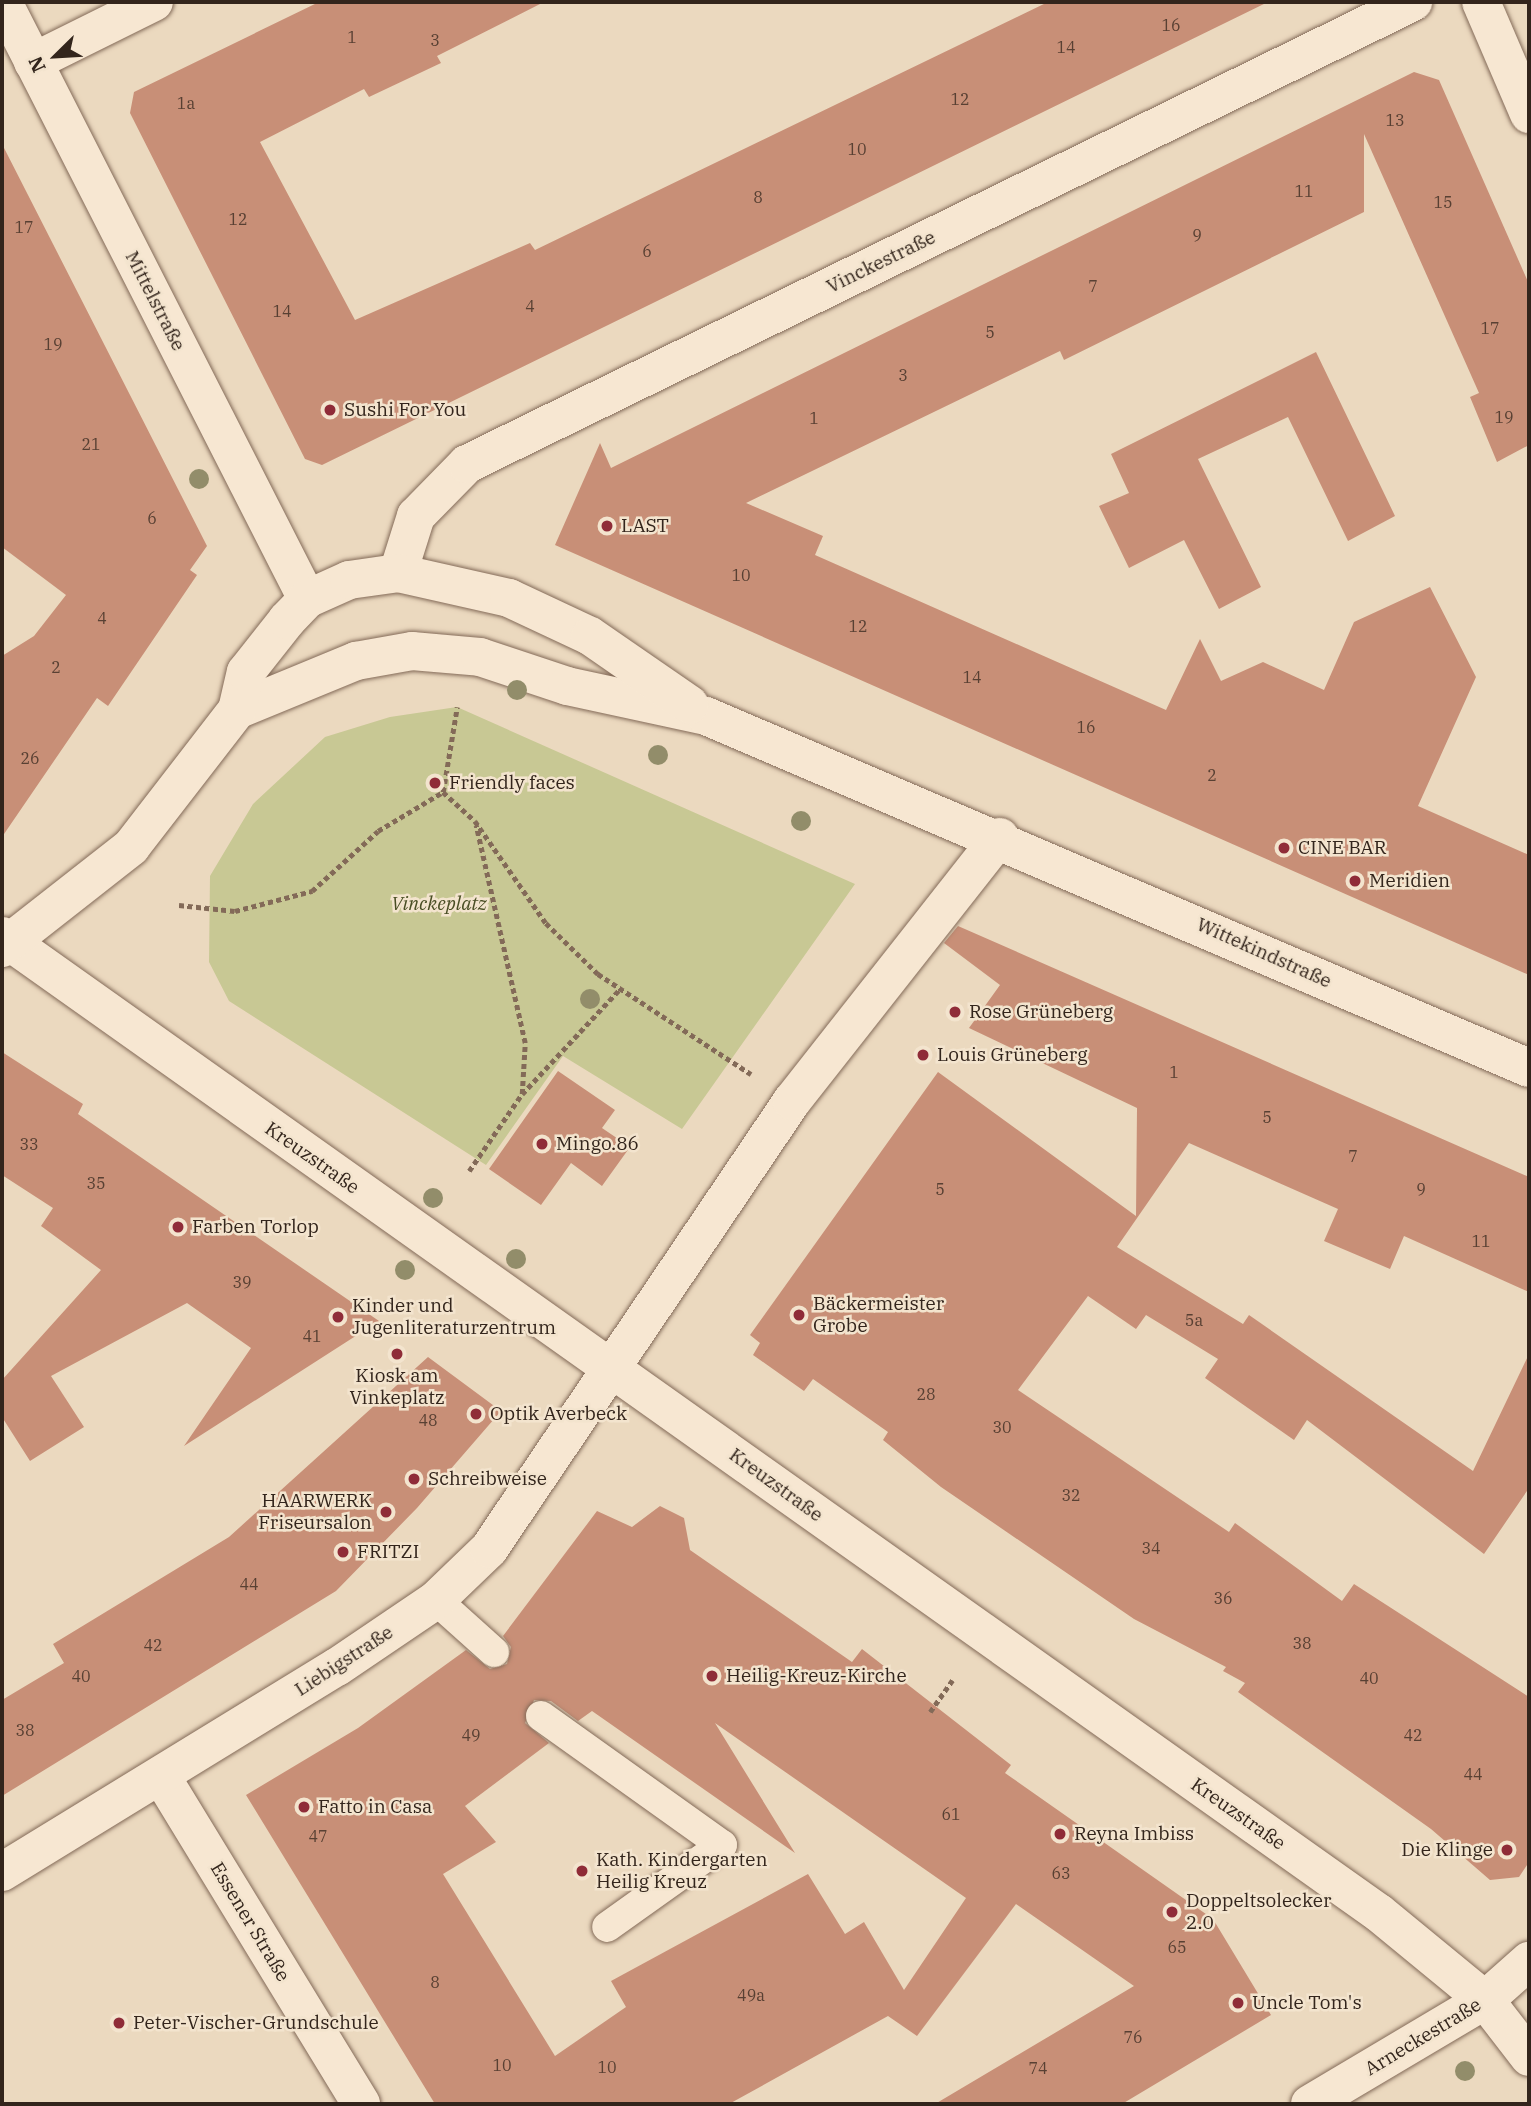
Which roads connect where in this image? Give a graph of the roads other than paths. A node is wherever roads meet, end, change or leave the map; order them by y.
1 (3, 2) edge
2 (154, 2) edge
3 (1413, 2) edge
4 (1481, 2) edge
5 (33, 62) junction
6 (1529, 114) edge
7 (398, 573) junction
8 (307, 599) junction
9 (237, 710) junction
10 (706, 716) junction
11 (1000, 837) junction
12 (4, 942) edge
13 (1529, 1068) edge
14 (614, 1370) junction
15 (436, 1600) junction
16 (494, 1652) dead end
17 (541, 1716) dead end
18 (161, 1776) junction
19 (2, 1872) edge
20 (607, 1927) dead end
21 (1529, 1961) edge
22 (1485, 2000) junction
23 (1529, 2057) edge
24 (361, 2104) edge
25 (1310, 2104) edge

1 - 5 street, Mittelstraße
2 - 5 street
3 - 7 street, Vinckestraße
4 - 6 street
5 - 8 street, Mittelstraße
7 - 8 street
7 - 10 street
8 - 9 street
9 - 10 street
9 - 12 street
10 - 11 street
11 - 13 street, Wittekindstraße
11 - 14 street
12 - 14 street, Kreuzstraße
14 - 15 street, Liebigstraße
14 - 22 street, Kreuzstraße
15 - 16 lane
15 - 18 street, Liebigstraße
17 - 20 lane
18 - 19 street, Liebigstraße
18 - 24 street, Essener Straße
21 - 22 street, Arneckestraße
22 - 23 street, Kreuzstraße
22 - 25 street, Arneckestraße

